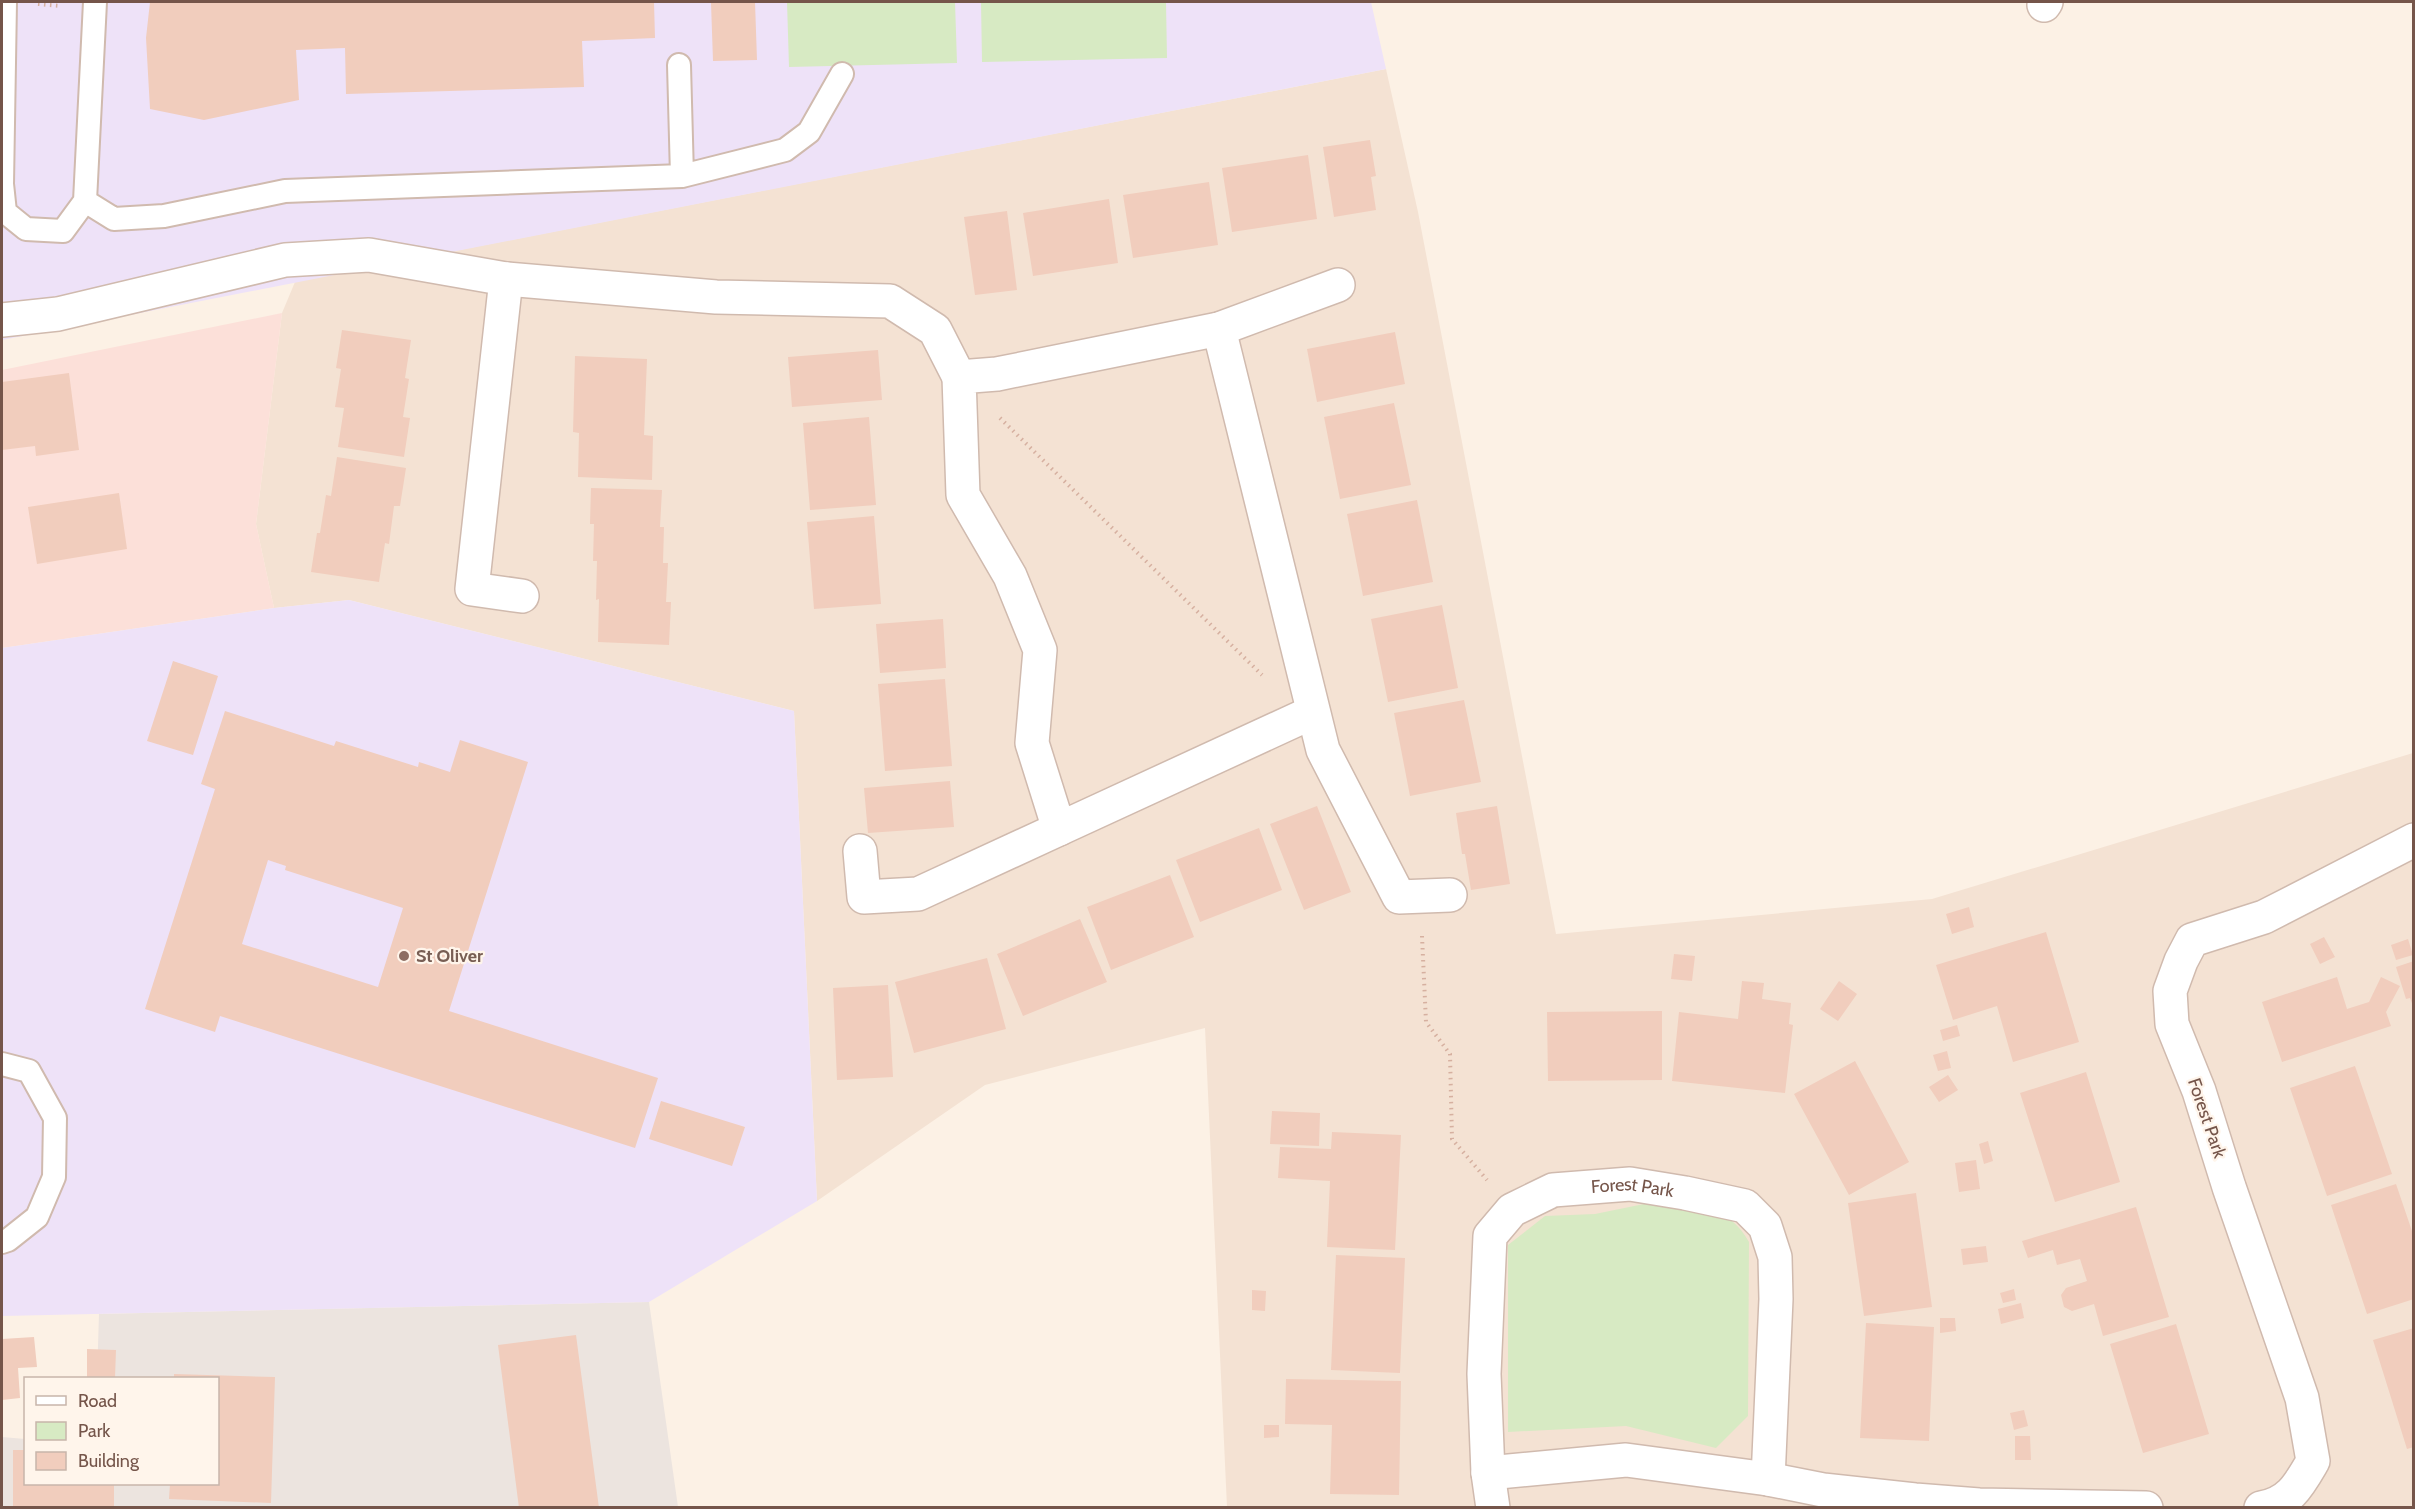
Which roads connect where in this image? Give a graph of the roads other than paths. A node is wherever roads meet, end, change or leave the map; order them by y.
1 (5, 2) edge
2 (95, 5) edge
3 (680, 65) dead end
4 (842, 74) dead end
5 (682, 176) junction
6 (85, 201) junction
7 (506, 279) junction
8 (1338, 285) dead end
9 (2, 320) edge
10 (1219, 329) junction
11 (959, 377) junction
12 (522, 596) dead end
13 (1313, 712) junction
14 (1059, 829) junction
15 (2414, 840) edge
16 (860, 851) dead end
17 (1435, 895) road end
18 (2, 1064) edge
19 (2, 1242) edge
20 (1488, 1473) junction
21 (1768, 1479) junction
22 (1493, 1508) edge
23 (2146, 1508) edge
24 (2261, 1508) edge

1 - 6 lane
2 - 6 lane
3 - 5 lane
4 - 5 lane
5 - 6 lane
7 - 9 street
7 - 11 street
7 - 12 street
8 - 10 street
10 - 11 street
10 - 13 street
11 - 14 street
13 - 14 street
13 - 17 street
14 - 16 street
15 - 24 street, Forest Park
18 - 19 lane
20 - 21 street
20 - 21 street, Forest Park
20 - 22 street, Forest Park
21 - 23 street

